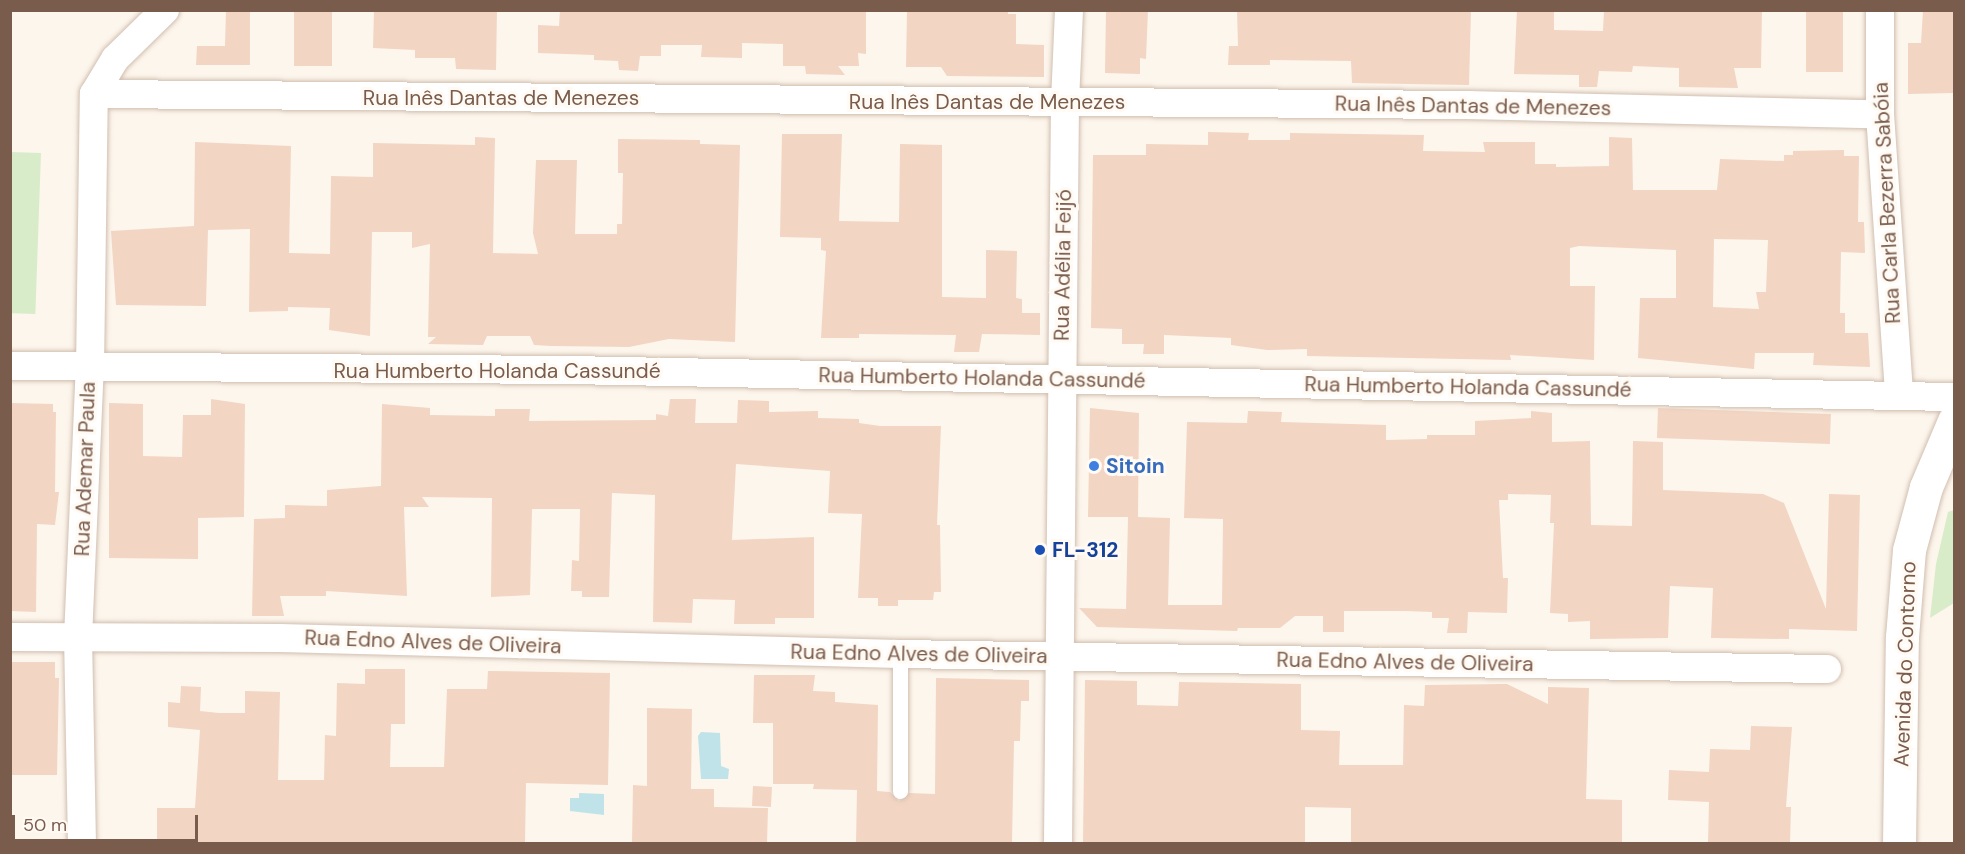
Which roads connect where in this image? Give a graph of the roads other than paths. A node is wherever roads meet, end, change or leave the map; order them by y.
1 (165, 10) edge
2 (1069, 10) edge
3 (1880, 10) edge
4 (94, 94) junction
5 (1065, 102) junction
6 (1880, 114) junction
7 (10, 366) edge
8 (90, 368) junction
9 (1062, 379) junction
10 (1899, 395) junction
11 (1954, 397) edge
12 (1954, 421) edge
13 (10, 637) edge
14 (78, 638) junction
15 (900, 654) junction
16 (1061, 657) junction
17 (1827, 669) dead end
18 (900, 791) dead end
19 (82, 843) edge
20 (1058, 843) edge
21 (1899, 843) edge

1 - 4 street
2 - 5 street, Rua Adélia Feijó
3 - 6 street, Rua Carla Bezerra Sabóia
4 - 5 street, Rua Inês Dantas de Menezes
4 - 8 street, Rua Ademar Paula
5 - 6 street, Rua Inês Dantas de Menezes
5 - 9 street, Rua Adélia Feijó
6 - 10 street, Rua Carla Bezerra Sabóia
7 - 8 street, Rua Humberto Holanda Cassundé
8 - 9 street, Rua Humberto Holanda Cassundé
8 - 14 street, Rua Ademar Paula
9 - 10 street, Rua Humberto Holanda Cassundé
9 - 16 street, Rua Adélia Feijó
10 - 11 street, Rua Humberto Holanda Cassundé
12 - 21 street, Avenida do Contorno
13 - 14 street, Rua Edno Alves de Oliveira
14 - 15 street, Rua Edno Alves de Oliveira
14 - 19 street, Rua Ademar Paula
15 - 16 street, Rua Edno Alves de Oliveira
15 - 18 lane
16 - 17 street, Rua Edno Alves de Oliveira
16 - 20 street, Rua Adélia Feijó

